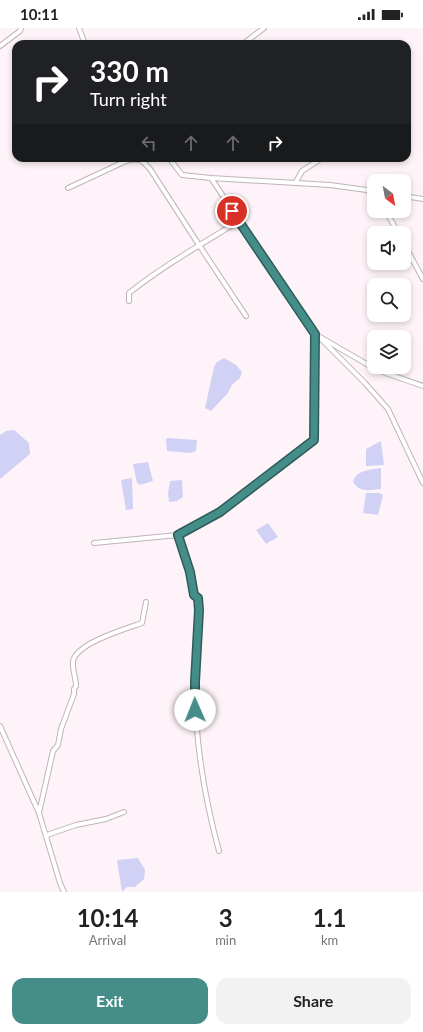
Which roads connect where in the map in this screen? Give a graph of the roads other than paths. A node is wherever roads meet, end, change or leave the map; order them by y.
1 (21, 28) edge
2 (79, 28) edge
3 (264, 28) edge
4 (84, 40) edge
5 (248, 40) edge
6 (0, 46) edge
7 (124, 162) edge
8 (144, 162) edge
9 (172, 162) edge
10 (316, 162) edge
11 (211, 178) junction
12 (296, 182) junction
13 (68, 188) dead end
14 (367, 191) edge
15 (411, 197) edge
16 (423, 199) edge
17 (239, 221) junction
18 (199, 245) junction
19 (411, 257) edge
20 (423, 279) edge
21 (129, 301) dead end
22 (246, 316) dead end
23 (315, 334) junction
24 (423, 386) edge
25 (423, 484) edge
26 (178, 535) junction
27 (94, 543) dead end
28 (146, 602) dead end
29 (0, 726) edge
30 (124, 812) dead end
31 (39, 813) junction
32 (46, 835) junction
33 (219, 851) dead end
34 (64, 892) edge

1 - 6 street
2 - 4 street
3 - 5 street
7 - 13 street
8 - 18 street
9 - 11 street
10 - 12 street
11 - 12 street
11 - 17 street
12 - 14 street
15 - 16 street
17 - 18 street
17 - 23 street
18 - 21 street
18 - 22 street
19 - 20 street
23 - 24 street
23 - 25 street
23 - 26 street
26 - 27 street
26 - 33 street
28 - 31 street
29 - 31 street
30 - 32 street
31 - 32 street
32 - 34 street

